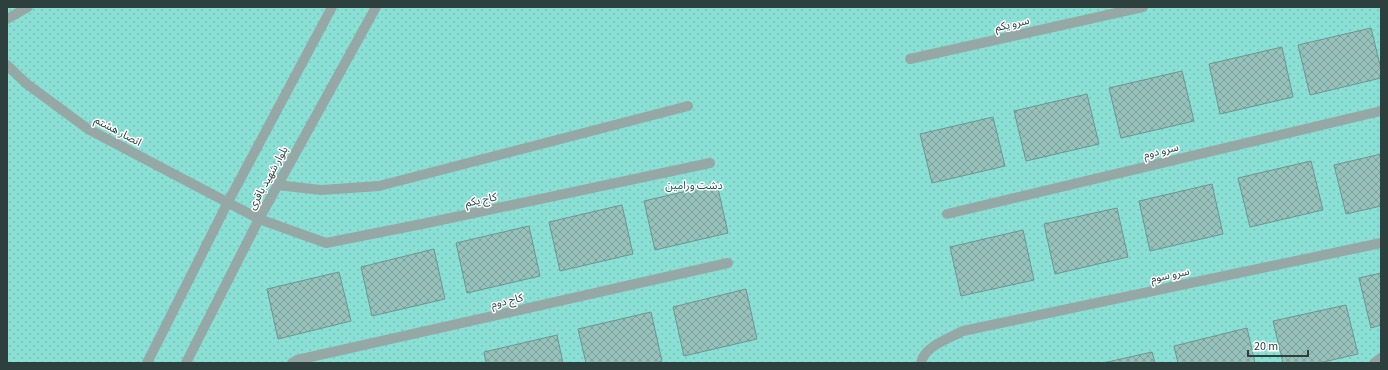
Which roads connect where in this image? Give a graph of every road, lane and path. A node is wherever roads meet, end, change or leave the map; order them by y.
1 (28, 7) edge
2 (332, 7) edge
3 (376, 7) edge
4 (1143, 7) edge
5 (7, 19) edge
6 (910, 59) dead end
7 (7, 65) edge
8 (688, 106) dead end
9 (1381, 111) edge
10 (710, 163) dead end
11 (277, 185) junction
12 (228, 202) junction
13 (947, 214) dead end
14 (259, 218) junction
15 (1381, 243) edge
16 (728, 263) dead end
17 (1381, 358) edge
18 (147, 363) edge
19 (186, 363) edge
20 (292, 363) edge
21 (921, 363) edge
22 (1374, 363) edge

1 - 5 street
2 - 12 street
3 - 11 street, بلوار شهید باقری
4 - 6 street, سرو یکم
7 - 12 street, انصار هشتم
8 - 11 street
9 - 13 street, سرو دوم
10 - 14 street, کاج یکم
11 - 14 street, بلوار شهید باقری
12 - 14 street, انصار هشتم
12 - 18 street
14 - 19 street, بلوار شهید باقری
15 - 21 street, سرو سوم
16 - 20 street, کاج دوم
17 - 22 street

